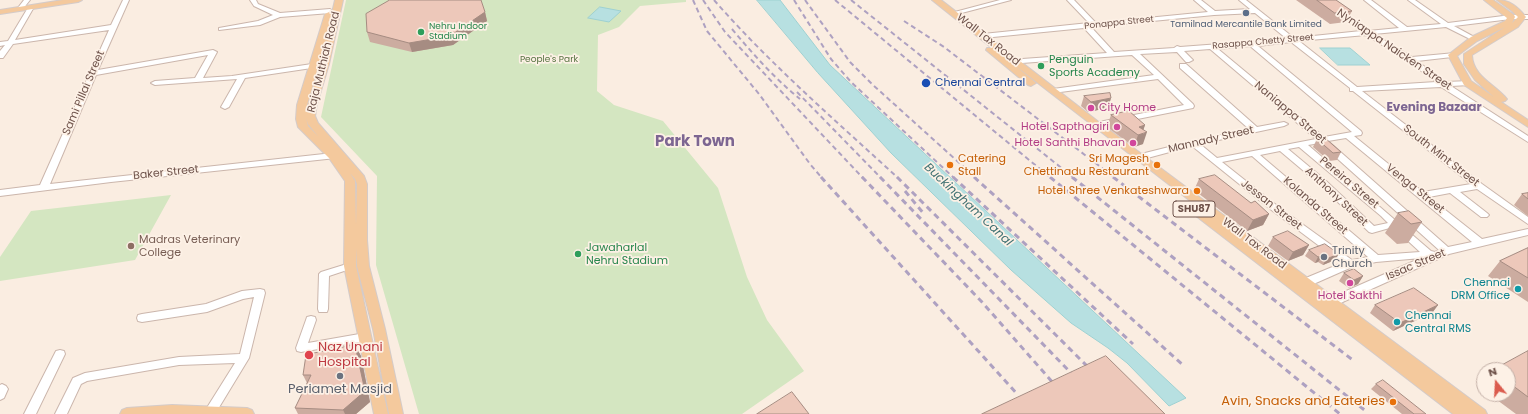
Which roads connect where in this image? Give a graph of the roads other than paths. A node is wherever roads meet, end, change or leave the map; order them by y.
1 (78, 0) edge
2 (126, 0) edge
3 (253, 0) edge
4 (332, 0) edge
5 (339, 0) edge
6 (928, 0) edge
7 (936, 0) edge
8 (1008, 0) edge
9 (1070, 0) edge
10 (1198, 0) edge
11 (1242, 0) edge
12 (1320, 0) edge
13 (1367, 0) edge
14 (1411, 0) edge
15 (1488, 0) edge
16 (1501, 0) edge
17 (29, 4) edge
18 (330, 11) junction
19 (1256, 11) junction
20 (0, 12) edge
21 (954, 13) junction
22 (1214, 13) junction
23 (279, 15) junction
24 (1511, 17) junction
25 (1525, 17) edge
26 (1094, 25) junction
27 (1447, 25) junction
28 (113, 26) junction
29 (1086, 26) junction
30 (222, 29) dead end
31 (1405, 29) junction
32 (1366, 32) junction
33 (983, 36) junction
34 (1474, 39) junction
35 (1293, 40) junction
36 (10, 43) junction
37 (0, 44) edge
38 (1252, 44) junction
39 (1212, 46) junction
40 (1177, 48) junction
41 (1133, 52) junction
42 (1112, 54) junction
43 (1452, 55) junction
44 (0, 56) edge
45 (1410, 59) junction
46 (1189, 60) dead end
47 (1010, 62) junction
48 (319, 65) junction
49 (1183, 66) dead end
50 (93, 73) junction
51 (242, 77) junction
52 (1159, 77) junction
53 (197, 80) junction
54 (155, 83) dead end
55 (1467, 83) junction
56 (1444, 85) junction
57 (1353, 89) junction
58 (1052, 91) junction
59 (225, 107) dead end
60 (1526, 120) edge
61 (1284, 124) dead end
62 (1097, 125) junction
63 (1255, 130) junction
64 (1348, 135) junction
65 (1322, 140) junction
66 (1528, 140) edge
67 (1193, 143) junction
68 (1301, 144) junction
69 (1282, 148) junction
70 (1253, 153) junction
71 (333, 156) junction
72 (1140, 157) junction
73 (1214, 161) junction
74 (355, 179) junction
75 (1479, 186) junction
76 (44, 187) junction
77 (1453, 191) junction
78 (0, 193) edge
79 (1423, 195) junction
80 (1484, 215) dead end
81 (1528, 221) edge
82 (1395, 224) junction
83 (1528, 232) edge
84 (1481, 244) junction
85 (1437, 253) junction
86 (1376, 259) junction
87 (1350, 264) junction
88 (350, 266) junction
89 (1306, 283) junction
90 (1332, 302) junction
91 (323, 309) dead end
92 (142, 318) dead end
93 (311, 320) dead end
94 (365, 337) junction
95 (60, 354) dead end
96 (244, 358) junction
97 (210, 412) edge
98 (30, 414) edge
99 (61, 414) edge
100 (127, 414) edge
101 (247, 414) edge
102 (381, 414) edge
103 (396, 414) edge
104 (1464, 414) edge
105 (1480, 414) edge

1 - 17 main road
2 - 28 street, Sami Pillai Street
3 - 23 street
4 - 18 main road, Raja Muthiah Road
5 - 48 main road, Raja Muthiah Road
6 - 47 main road, Wall Tax Road / SHU87
7 - 21 main road, Wall Tax Road / SHU87
8 - 21 street
9 - 26 street
10 - 22 street
11 - 19 street, South Mint Street
12 - 32 street, Nyniappa Naicken Street
13 - 31 street
14 - 27 street
15 - 24 main road
16 - 25 main road
17 - 20 main road
17 - 36 street
18 - 23 street
18 - 48 main road, Raja Muthiah Road
19 - 22 street, Ponappa Street
19 - 35 street, South Mint Street
21 - 33 main road, Wall Tax Road / SHU87
22 - 26 street, Ponappa Street
23 - 30 street
24 - 25 street, Rasappa Chetty Street
24 - 27 street, Rasappa Chetty Street
24 - 34 main road
25 - 60 main road
26 - 29 street, Ponappa Street
27 - 31 street, Rasappa Chetty Street
27 - 34 street
28 - 36 street
28 - 50 street, Sami Pillai Street
29 - 33 street, Ponappa Street
29 - 42 street
31 - 32 street, Rasappa Chetty Street
32 - 35 street, Rasappa Chetty Street
32 - 45 street, Nyniappa Naicken Street
33 - 47 main road, Wall Tax Road / SHU87
34 - 43 main road
35 - 38 street, Rasappa Chetty Street
35 - 57 street, South Mint Street
36 - 37 street
36 - 44 street
38 - 39 street, Rasappa Chetty Street
38 - 64 street
39 - 40 street, Rasappa Chetty Street
39 - 65 street, Naniappa Street
40 - 41 street, Rasappa Chetty Street
40 - 46 street
41 - 42 street, Rasappa Chetty Street
41 - 52 street
42 - 47 street, Rasappa Chetty Street
43 - 45 street
43 - 55 main road
45 - 56 street, Nyniappa Naicken Street
47 - 58 main road, Wall Tax Road / SHU87
47 - 104 main road, Wall Tax Road / SHU87
48 - 51 street
48 - 71 main road, Raja Muthiah Road
48 - 74 main road, Raja Muthiah Road
49 - 63 street
50 - 53 street
50 - 76 street, Sami Pillai Street
51 - 53 street
51 - 59 street
52 - 58 street
52 - 62 street
53 - 54 street
55 - 56 street
55 - 60 main road
56 - 57 street
56 - 66 street, Nyniappa Naicken Street
57 - 75 street, South Mint Street
58 - 62 main road, Wall Tax Road / SHU87
61 - 63 street, Mannady Street
62 - 72 main road, Wall Tax Road / SHU87
63 - 67 street, Mannady Street
64 - 65 street
64 - 79 street, Venga Street
65 - 68 street
65 - 85 street, Naniappa Street
67 - 72 street, Mannady Street
67 - 73 street, Jessan Street
68 - 69 street
68 - 82 street, Pereira Street
69 - 70 street
69 - 82 street, Anthony Street
70 - 73 street
70 - 86 street, Kolanda Street
71 - 74 main road, Raja Muthiah Road
71 - 76 street, Baker Street
72 - 89 main road, Wall Tax Road / SHU87
73 - 87 street, Jessan Street
74 - 88 main road
74 - 103 main road, Raja Muthiah Road
75 - 77 street
75 - 81 street, South Mint Street
76 - 78 street, Baker Street
77 - 79 street
77 - 80 street
79 - 84 street, Venga Street
82 - 85 street, Pereira Street
83 - 84 street, Issac Street
84 - 85 street, Issac Street
85 - 86 street
85 - 90 street, Issac Street
86 - 87 street
87 - 89 street
88 - 91 street
88 - 94 main road
89 - 90 main road, Wall Tax Road / SHU87
90 - 105 main road, Wall Tax Road / SHU87
92 - 96 street
93 - 94 street
94 - 102 main road
95 - 98 street
96 - 97 street
96 - 99 street
97 - 100 main road
97 - 101 main road

